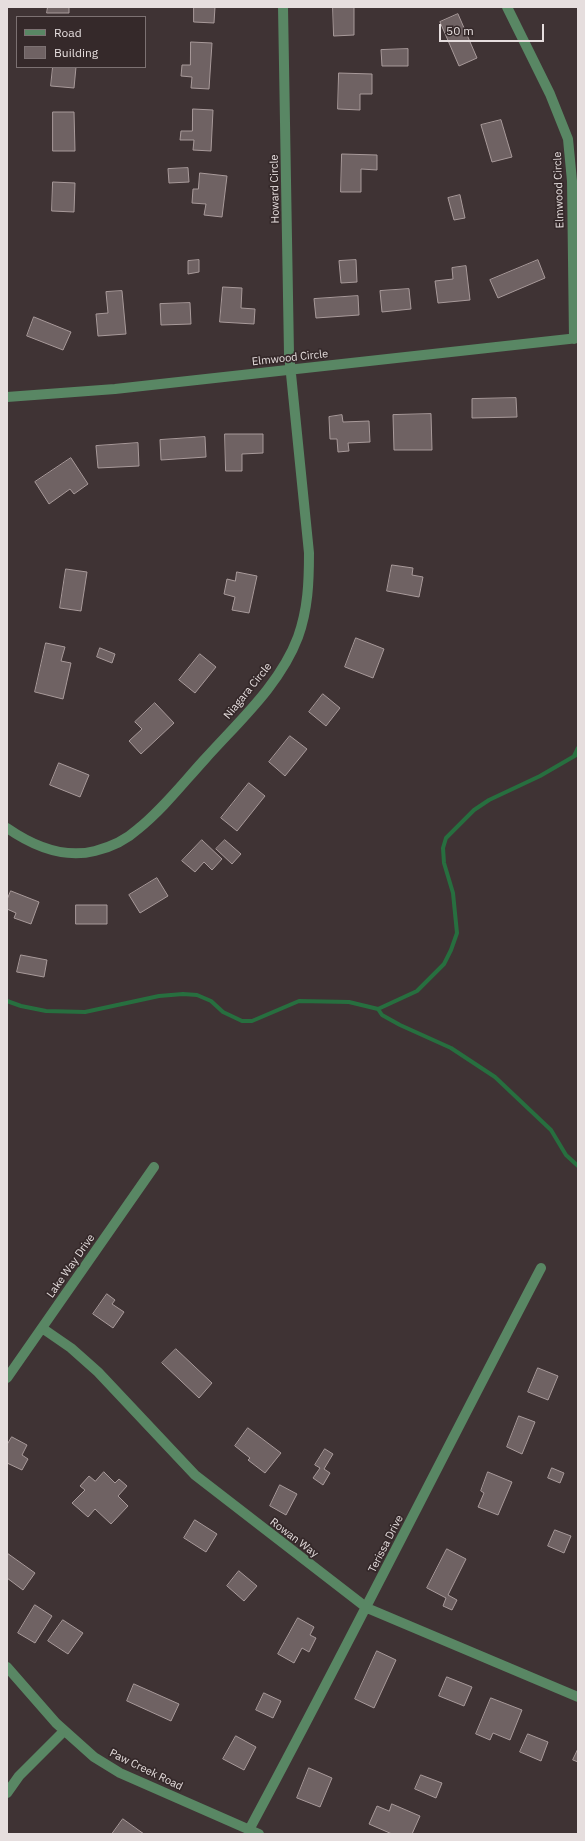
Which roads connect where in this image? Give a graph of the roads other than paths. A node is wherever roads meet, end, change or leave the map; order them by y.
1 (283, 7) edge
2 (507, 7) edge
3 (576, 338) edge
4 (290, 370) junction
5 (7, 397) edge
6 (7, 828) edge
7 (154, 1167) dead end
8 (541, 1268) dead end
9 (42, 1328) junction
10 (7, 1378) edge
11 (367, 1608) junction
12 (7, 1667) edge
13 (578, 1698) edge
14 (64, 1731) junction
15 (7, 1793) edge
16 (254, 1832) edge

1 - 4 street, Howard Circle
2 - 3 street, Elmwood Circle
3 - 4 street, Elmwood Circle
4 - 5 street, Elmwood Circle
4 - 6 street, Niagara Circle
7 - 9 street, Lake Way Drive
8 - 11 street, Terissa Drive
9 - 10 street, Lake Way Drive
9 - 11 street, Rowan Way
11 - 13 street, Rowan Way
11 - 16 street, Terissa Drive
12 - 14 street, Paw Creek Road
14 - 15 street
14 - 16 street, Paw Creek Road

